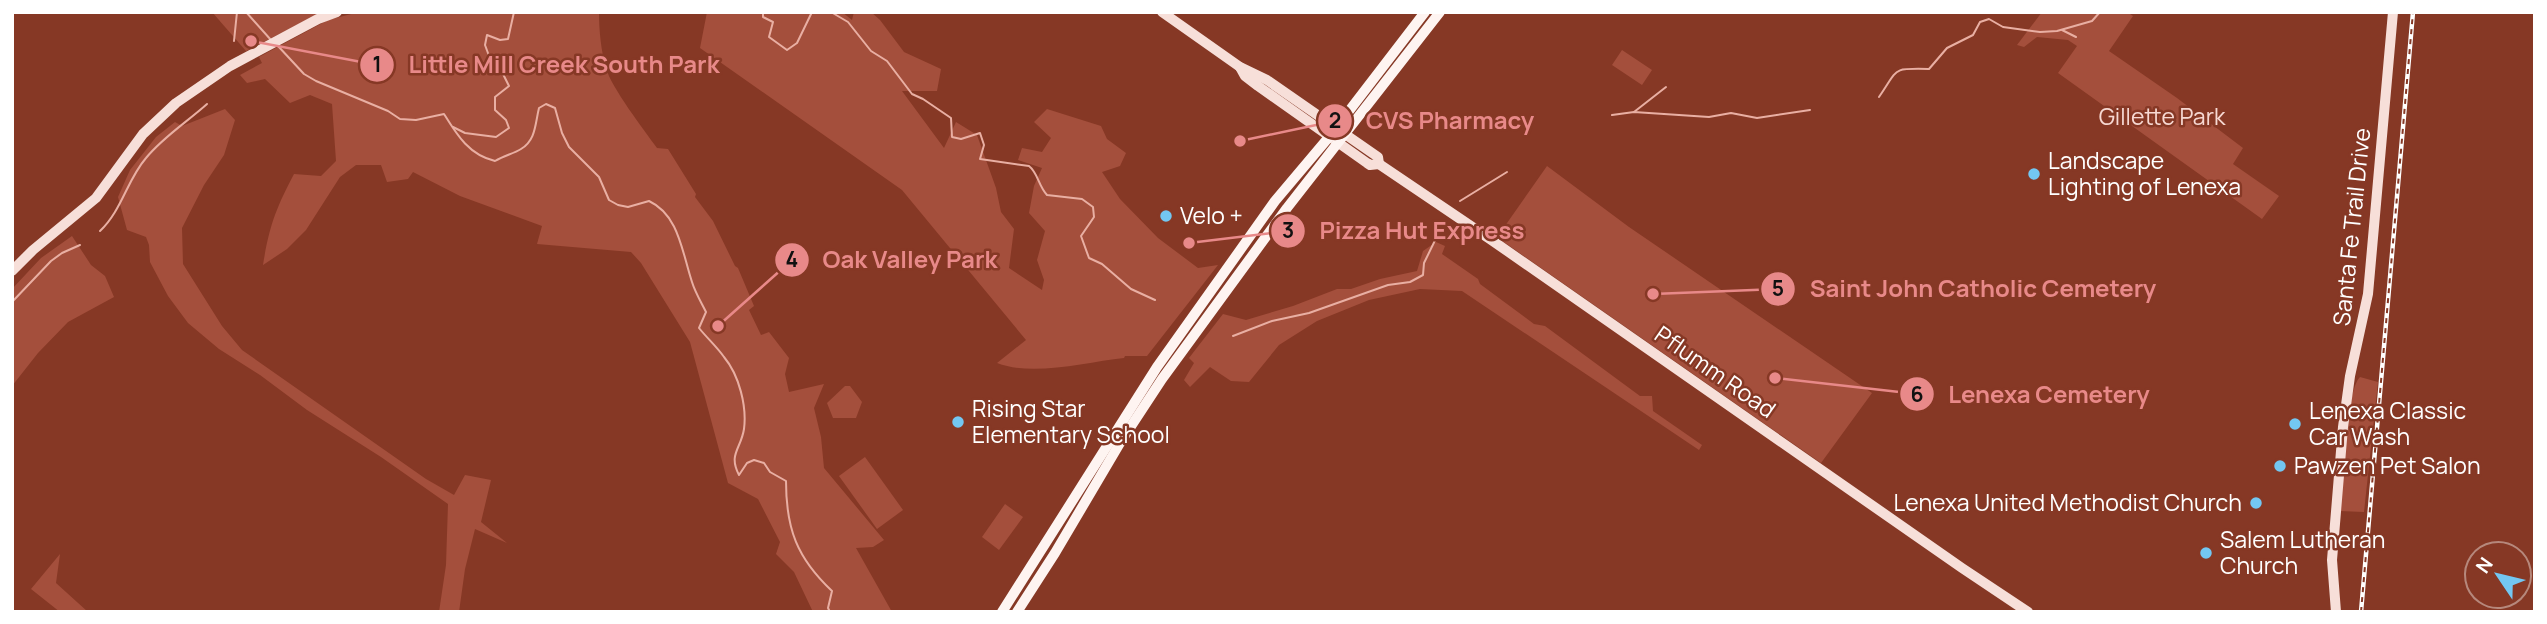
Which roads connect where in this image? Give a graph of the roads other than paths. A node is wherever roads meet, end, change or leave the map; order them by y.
1 (337, 12) edge
2 (1162, 12) edge
3 (1425, 12) edge
4 (1440, 12) edge
5 (2393, 12) edge
6 (1337, 135) junction
7 (1250, 235) junction
8 (12, 271) edge
9 (1218, 303) junction
10 (1002, 612) edge
11 (1017, 612) edge
12 (2028, 612) edge
13 (2336, 612) edge

1 - 8 main road
2 - 6 main road, Pflumm Road
3 - 6 main road
4 - 6 main road
5 - 13 main road, Santa Fe Trail Drive
6 - 7 main road
6 - 9 main road
6 - 12 main road, Pflumm Road
7 - 9 main road
7 - 10 main road
9 - 11 main road

